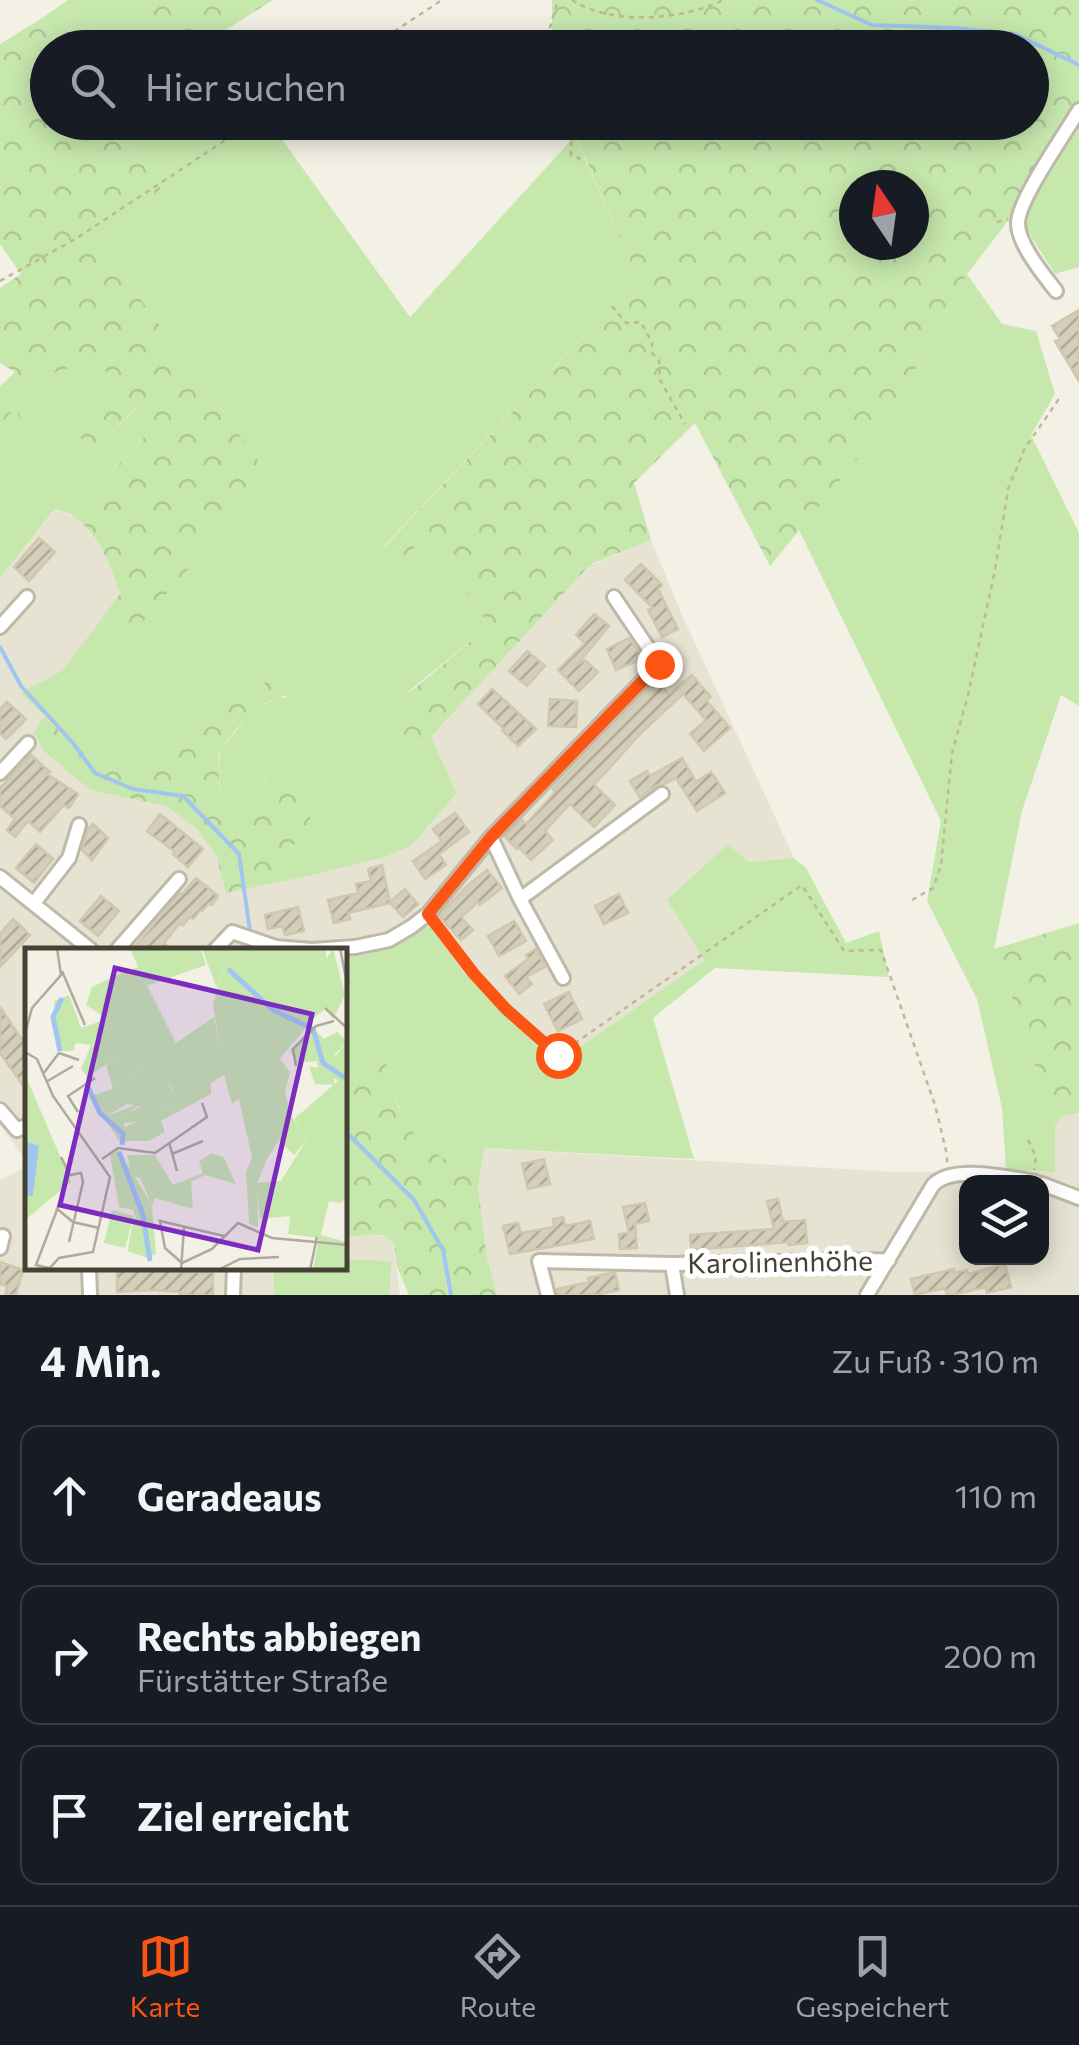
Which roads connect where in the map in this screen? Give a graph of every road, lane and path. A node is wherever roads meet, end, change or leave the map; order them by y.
1 (442, 0) edge
2 (558, 0) edge
3 (572, 0) edge
4 (723, 0) edge
5 (396, 30) edge
6 (551, 30) edge
7 (1079, 110) edge
8 (227, 140) edge
9 (571, 140) edge
10 (579, 164) dead end
11 (0, 281) edge
12 (1056, 291) dead end
13 (612, 306) dead end
14 (1062, 396) dead end
15 (685, 424) dead end
16 (27, 597) dead end
17 (614, 597) dead end
18 (0, 626) edge
19 (28, 743) dead end
20 (0, 773) edge
21 (662, 794) dead end
22 (80, 824) dead end
23 (491, 837) junction
24 (0, 877) edge
25 (179, 878) dead end
26 (520, 900) junction
27 (912, 900) dead end
28 (34, 903) junction
29 (428, 914) junction
30 (88, 948) edge
31 (120, 948) edge
32 (218, 948) edge
33 (288, 948) edge
34 (334, 948) edge
35 (563, 978) dead end
36 (0, 1110) edge
37 (25, 1126) edge
38 (1028, 1140) dead end
39 (978, 1175) edge
40 (1036, 1175) edge
41 (946, 1176) junction
42 (1049, 1188) edge
43 (1079, 1198) edge
44 (889, 1260) junction
45 (672, 1264) junction
46 (89, 1270) edge
47 (234, 1270) edge
48 (90, 1295) edge
49 (233, 1295) edge
50 (548, 1295) edge
51 (677, 1295) edge
52 (867, 1295) edge

1 - 5 path
2 - 6 path
3 - 4 path
7 - 12 street
8 - 11 path
9 - 10 path
13 - 15 path
14 - 27 path
16 - 18 street
17 - 23 street
19 - 20 street
21 - 26 street
22 - 28 street
23 - 26 street
23 - 29 street
24 - 28 street
25 - 31 street
26 - 35 street
28 - 30 street
29 - 34 street
29 - 41 path
32 - 33 street
36 - 37 street
38 - 40 path
39 - 41 street
41 - 44 street, Karolinenhöhe
42 - 43 street
44 - 45 street, Karolinenhöhe
44 - 52 street, Karolinenhöhe
45 - 50 street, Karolinenhöhe
45 - 51 street, Karolinenhöhe
46 - 48 street
47 - 49 street

